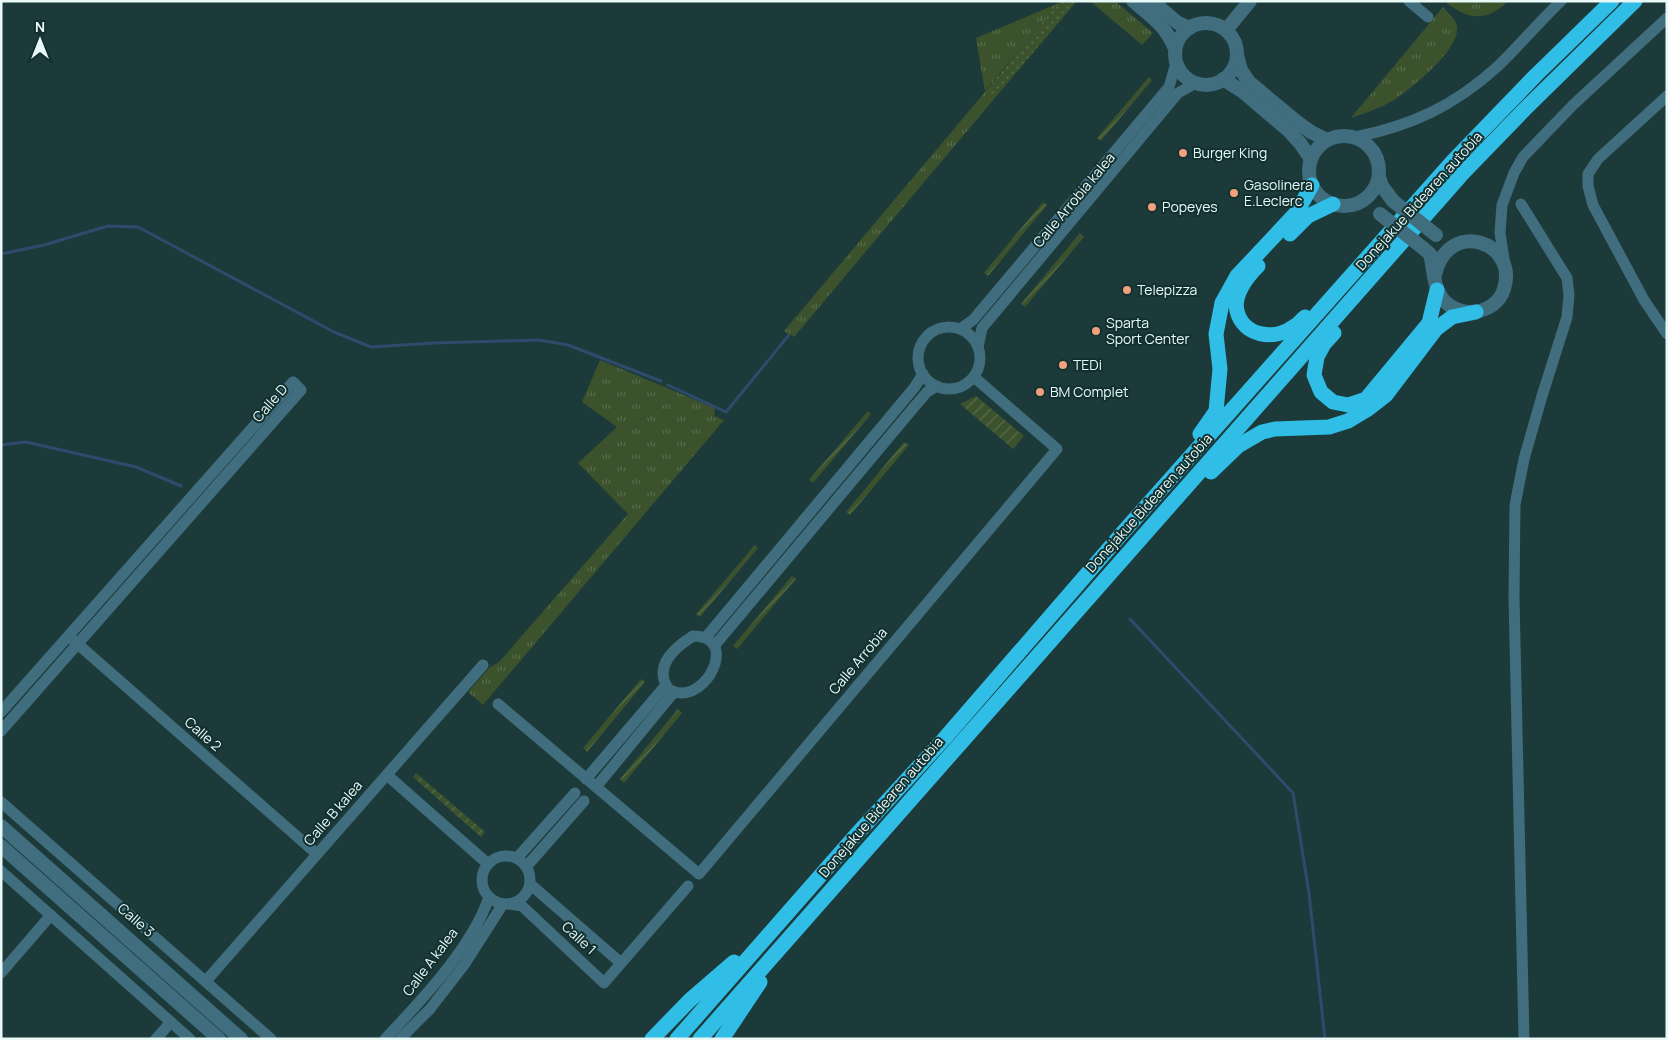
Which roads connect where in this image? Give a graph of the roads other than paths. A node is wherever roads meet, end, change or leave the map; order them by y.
1 (1134, 1) edge
2 (1152, 1) edge
3 (1409, 1) edge
4 (1550, 1) edge
5 (1561, 1) edge
6 (1612, 1) edge
7 (1635, 1) edge
8 (1249, 2) edge
9 (1428, 17) dead end
10 (1667, 18) edge
11 (1190, 28) junction
12 (1535, 28) junction
13 (1226, 30) junction
14 (1237, 55) junction
15 (1176, 56) junction
16 (1223, 79) junction
17 (1196, 83) junction
18 (1667, 96) edge
19 (1355, 137) junction
20 (1328, 140) junction
21 (1311, 159) junction
22 (1379, 177) junction
23 (1312, 185) junction
24 (1359, 203) junction
25 (1333, 204) junction
26 (1521, 204) dead end
27 (1451, 247) junction
28 (1373, 249) junction
29 (1505, 267) junction
30 (1435, 274) junction
31 (1369, 281) junction
32 (1437, 290) junction
33 (1476, 312) junction
34 (960, 329) junction
35 (1667, 334) edge
36 (978, 347) junction
37 (923, 374) junction
38 (974, 377) junction
39 (937, 386) junction
40 (1151, 527) junction
41 (1125, 530) junction
42 (73, 640) junction
43 (710, 641) junction
44 (483, 665) dead end
45 (670, 688) junction
46 (498, 704) dead end
47 (1, 712) edge
48 (1, 731) edge
49 (387, 775) junction
50 (586, 779) junction
51 (596, 787) junction
52 (1, 802) edge
53 (1, 826) edge
54 (876, 838) junction
55 (1, 846) edge
56 (317, 854) junction
57 (517, 858) junction
58 (488, 864) junction
59 (526, 867) junction
60 (1, 871) edge
61 (530, 884) junction
62 (688, 886) dead end
63 (488, 897) junction
64 (506, 904) junction
65 (786, 914) junction
66 (51, 916) junction
67 (621, 963) junction
68 (1, 972) edge
69 (206, 981) junction
70 (171, 1022) junction
71 (156, 1039) edge
72 (190, 1039) edge
73 (219, 1039) edge
74 (241, 1039) edge
75 (271, 1039) edge
76 (385, 1039) edge
77 (400, 1039) edge
78 (652, 1039) edge
79 (677, 1039) edge
80 (700, 1039) edge
81 (722, 1039) edge
82 (1524, 1039) edge

1 - 15 street
2 - 11 street
3 - 9 street
4 - 12 street
5 - 12 street
6 - 28 highway, Donejakue Bidearen autobia
7 - 31 highway, Donejakue Bidearen autobia
8 - 13 street
10 - 29 street
11 - 13 street
11 - 15 street
12 - 19 street
13 - 14 street
14 - 16 street
14 - 20 street
15 - 17 street
15 - 34 street, Calle Arrobia kalea
16 - 17 street
16 - 21 street
17 - 36 street, Calle Arrobia kalea
18 - 35 street
19 - 20 street
19 - 22 street
20 - 21 street
21 - 23 street
22 - 24 street
22 - 27 street, bridge
23 - 25 street
23 - 41 highway
24 - 25 street
24 - 30 street, bridge
25 - 28 highway
26 - 82 street
27 - 29 street
27 - 30 street
28 - 41 highway, Donejakue Bidearen autobia
29 - 33 street
30 - 32 street
31 - 32 highway
31 - 40 highway, Donejakue Bidearen autobia
32 - 33 street
33 - 40 highway
34 - 36 street
34 - 37 street
36 - 38 street
37 - 39 street
37 - 43 street
38 - 39 street
38 - 51 street, Calle Arrobia
39 - 43 street
40 - 54 highway, Donejakue Bidearen autobia
41 - 65 highway, Donejakue Bidearen autobia
42 - 42 street, Calle D
42 - 47 street, Calle D
42 - 48 street, Calle D
42 - 56 street, Calle 2
43 - 45 street
43 - 45 street
44 - 49 street, Calle B kalea
45 - 50 street
45 - 51 street
46 - 50 street, Calle Arrobia
49 - 56 street, Calle B kalea
49 - 58 street
50 - 51 street, Calle Arrobia
52 - 69 street, Calle 3
53 - 74 street, Calle 3
54 - 80 highway, Donejakue Bidearen autobia
54 - 81 highway
55 - 73 street
56 - 69 street, Calle B kalea
57 - 58 street
57 - 59 street
57 - 59 street
58 - 63 street
59 - 61 street
60 - 66 street
61 - 64 street
61 - 67 street, Calle 1
62 - 67 street, Calle 1
63 - 64 street
63 - 76 street, Calle A kalea
64 - 67 street, Calle 1
64 - 77 street, Calle A kalea
65 - 78 highway
65 - 79 highway, Donejakue Bidearen autobia
66 - 68 street
66 - 70 street
69 - 75 street, Calle 3
70 - 71 street
70 - 72 street

